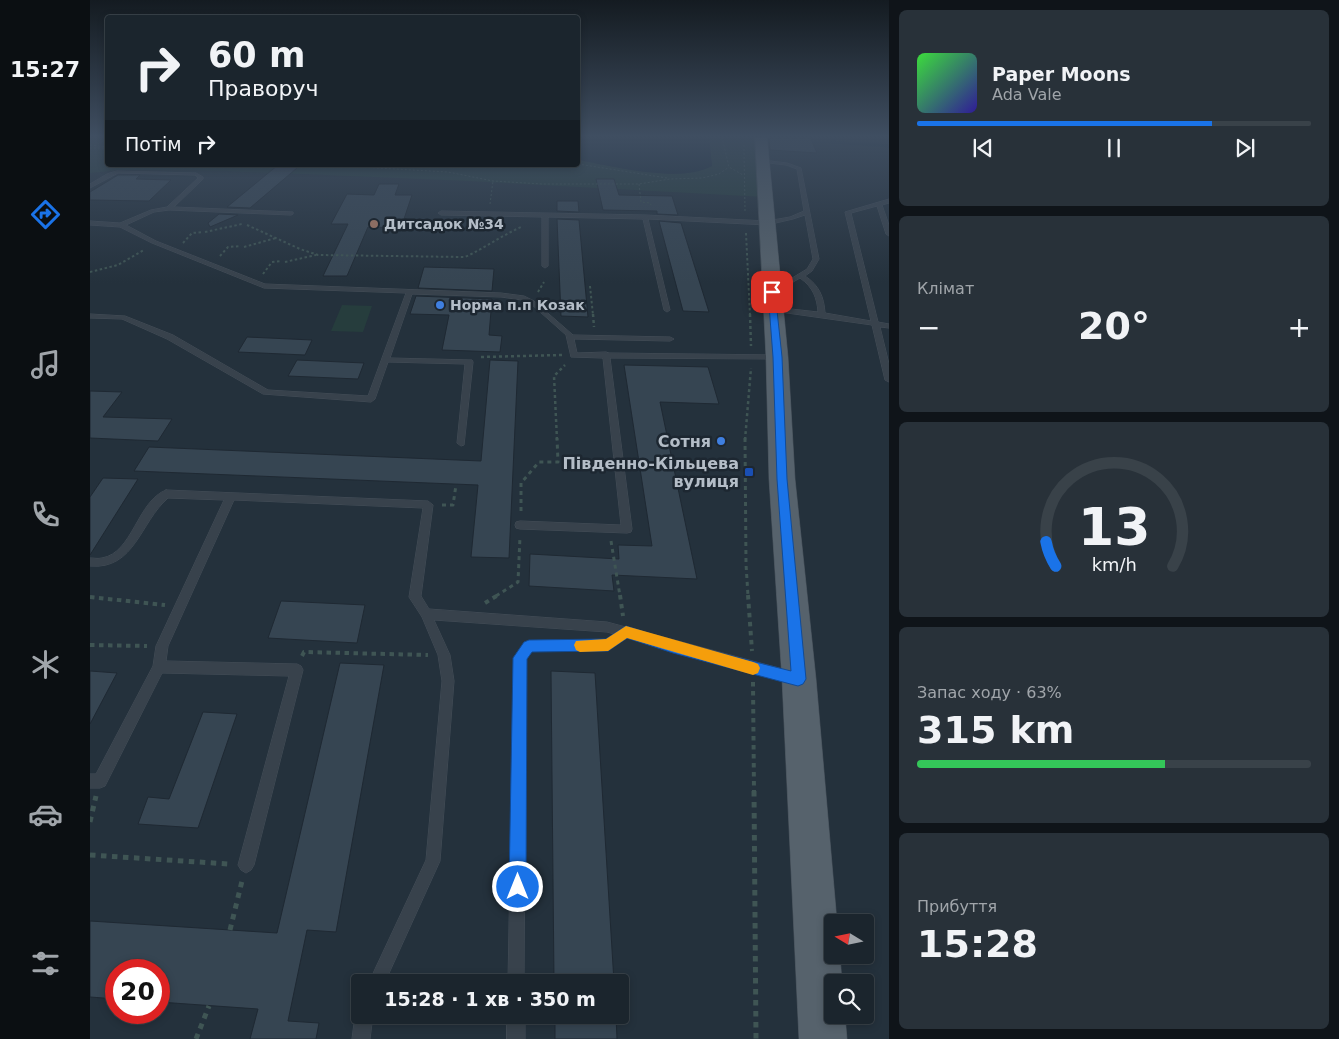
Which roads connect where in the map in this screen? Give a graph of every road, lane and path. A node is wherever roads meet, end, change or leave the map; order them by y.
1 (193, 185) edge
2 (492, 185) edge
3 (639, 185) edge
4 (744, 185) edge
5 (764, 185) edge
6 (802, 185) edge
7 (889, 201) edge
8 (879, 204) junction
9 (169, 208) junction
10 (222, 210) junction
11 (807, 212) junction
12 (291, 213) dead end
13 (442, 213) dead end
14 (489, 214) junction
15 (645, 217) junction
16 (656, 218) junction
17 (544, 219) junction
18 (746, 222) junction
19 (90, 223) edge
20 (767, 223) junction
21 (121, 224) junction
22 (244, 224) junction
23 (889, 234) edge
24 (276, 238) junction
25 (154, 242) junction
26 (176, 250) junction
27 (318, 255) junction
28 (281, 261) dead end
29 (285, 262) dead end
30 (212, 264) junction
31 (545, 266) dead end
32 (90, 272) edge
33 (801, 276) junction
34 (257, 282) junction
35 (590, 286) dead end
36 (410, 291) junction
37 (772, 301) junction
38 (667, 310) dead end
39 (822, 315) junction
40 (90, 316) edge
41 (875, 324) junction
42 (889, 326) edge
43 (571, 337) junction
44 (595, 337) junction
45 (670, 339) dead end
46 (606, 354) junction
47 (574, 356) junction
48 (764, 357) junction
49 (385, 360) junction
50 (469, 362) junction
51 (889, 380) edge
52 (461, 443) dead end
53 (456, 485) dead end
54 (231, 496) junction
55 (428, 505) junction
56 (520, 525) junction
57 (609, 528) junction
58 (90, 562) edge
59 (90, 597) edge
60 (181, 607) junction
61 (426, 614) junction
62 (466, 616) junction
63 (626, 632) junction
64 (90, 645) edge
65 (162, 646) junction
66 (444, 655) junction
67 (159, 667) junction
68 (753, 668) junction
69 (297, 670) junction
70 (798, 679) junction
71 (95, 781) edge
72 (90, 822) edge
73 (90, 855) edge
74 (246, 865) junction
75 (230, 930) dead end
76 (382, 974) edge
77 (516, 974) edge
78 (209, 1006) dead end
79 (363, 1024) edge
80 (516, 1024) edge
81 (196, 1039) edge
82 (361, 1039) edge
83 (516, 1039) edge
84 (756, 1039) edge
85 (823, 1039) edge

1 - 9 lane
2 - 14 path
3 - 16 path
4 - 18 path
5 - 20 main road
6 - 11 lane
7 - 8 lane
8 - 23 lane
8 - 41 lane
9 - 10 lane
9 - 21 lane
10 - 12 lane
10 - 22 path
11 - 20 lane
11 - 33 lane
13 - 14 lane
14 - 17 lane
15 - 16 lane
15 - 17 lane
15 - 38 lane
16 - 18 lane
17 - 27 path
17 - 31 lane
18 - 20 lane
18 - 48 path
19 - 21 lane
20 - 37 main road
21 - 25 lane
22 - 24 path
22 - 26 path
24 - 27 path
24 - 30 path
25 - 26 lane
25 - 32 path
26 - 30 lane
27 - 29 path
28 - 34 path
30 - 34 lane
33 - 37 lane
33 - 39 lane
34 - 36 lane
35 - 44 path
36 - 43 lane
36 - 49 lane
37 - 39 lane
37 - 48 main road
39 - 41 lane
40 - 49 lane
41 - 42 lane
41 - 51 lane
43 - 44 lane
43 - 47 lane
44 - 45 lane
46 - 47 lane
46 - 48 lane
46 - 57 lane
47 - 50 path
47 - 56 path
48 - 68 path
48 - 70 main road
49 - 50 lane
50 - 52 lane
53 - 55 path
54 - 55 lane
54 - 58 lane
54 - 60 lane
55 - 61 lane
56 - 57 lane
56 - 62 path
57 - 63 path
59 - 60 path
60 - 65 lane
61 - 62 lane
61 - 66 lane
62 - 63 lane
63 - 68 lane
63 - 77 lane
64 - 65 path
65 - 67 lane
66 - 69 path
66 - 76 lane
67 - 69 lane
67 - 71 lane
68 - 70 lane
68 - 84 path
69 - 74 lane
70 - 85 main road
71 - 72 path
73 - 74 path
74 - 75 path
78 - 81 path
79 - 82 lane
80 - 83 lane

